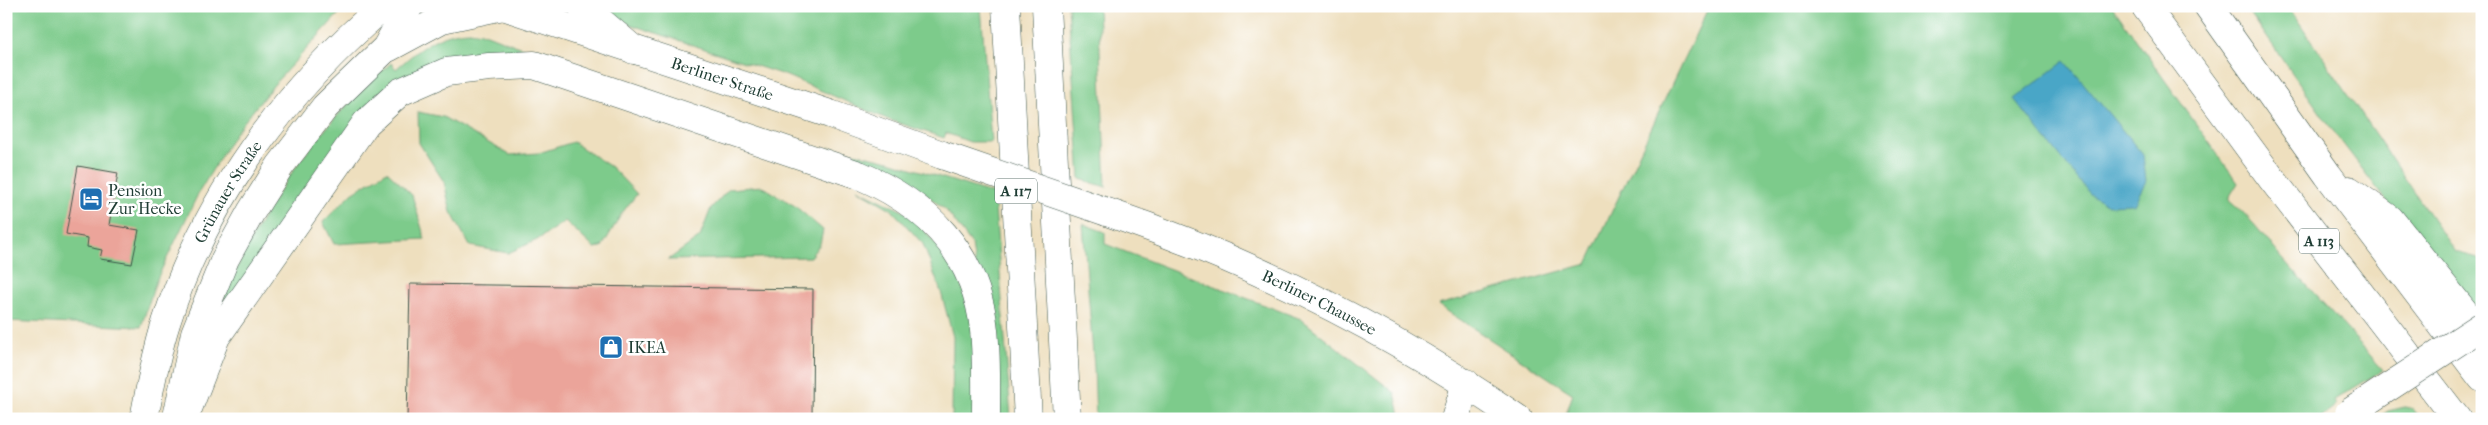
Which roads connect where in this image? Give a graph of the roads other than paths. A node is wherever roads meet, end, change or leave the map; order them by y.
1 (384, 6) edge
2 (409, 6) edge
3 (503, 6) edge
4 (582, 6) edge
5 (1002, 6) edge
6 (1006, 6) edge
7 (1046, 6) edge
8 (2145, 6) edge
9 (2208, 6) edge
10 (1008, 36) junction
11 (386, 48) junction
12 (634, 50) junction
13 (2328, 175) junction
14 (1107, 212) joint
15 (2482, 326) edge
16 (2482, 334) edge
17 (2482, 378) edge
18 (1466, 383) junction
19 (2345, 416) edge
20 (144, 419) edge
21 (177, 419) edge
22 (184, 419) edge
23 (986, 419) edge
24 (1028, 419) edge
25 (1067, 419) edge
26 (1455, 419) edge
27 (1518, 419) edge
28 (2457, 419) edge

1 - 20 main road, Grünauer Straße
2 - 11 main road, Grünauer Straße
3 - 11 main road, Grünauer Straße
3 - 12 main road, Berliner Straße
4 - 12 main road
5 - 10 main road
6 - 10 main road, A 117
7 - 25 main road, A 117
8 - 28 main road, A 113
9 - 13 main road, A 113
10 - 24 main road, A 117
11 - 21 main road, Grünauer Straße
12 - 14 main road, Berliner Straße, bridge
13 - 16 main road
13 - 17 main road, A 113
14 - 18 main road, Berliner Chaussee
15 - 19 main road, bridge
18 - 26 main road
18 - 27 main road, Berliner Chaussee
22 - 23 main road

